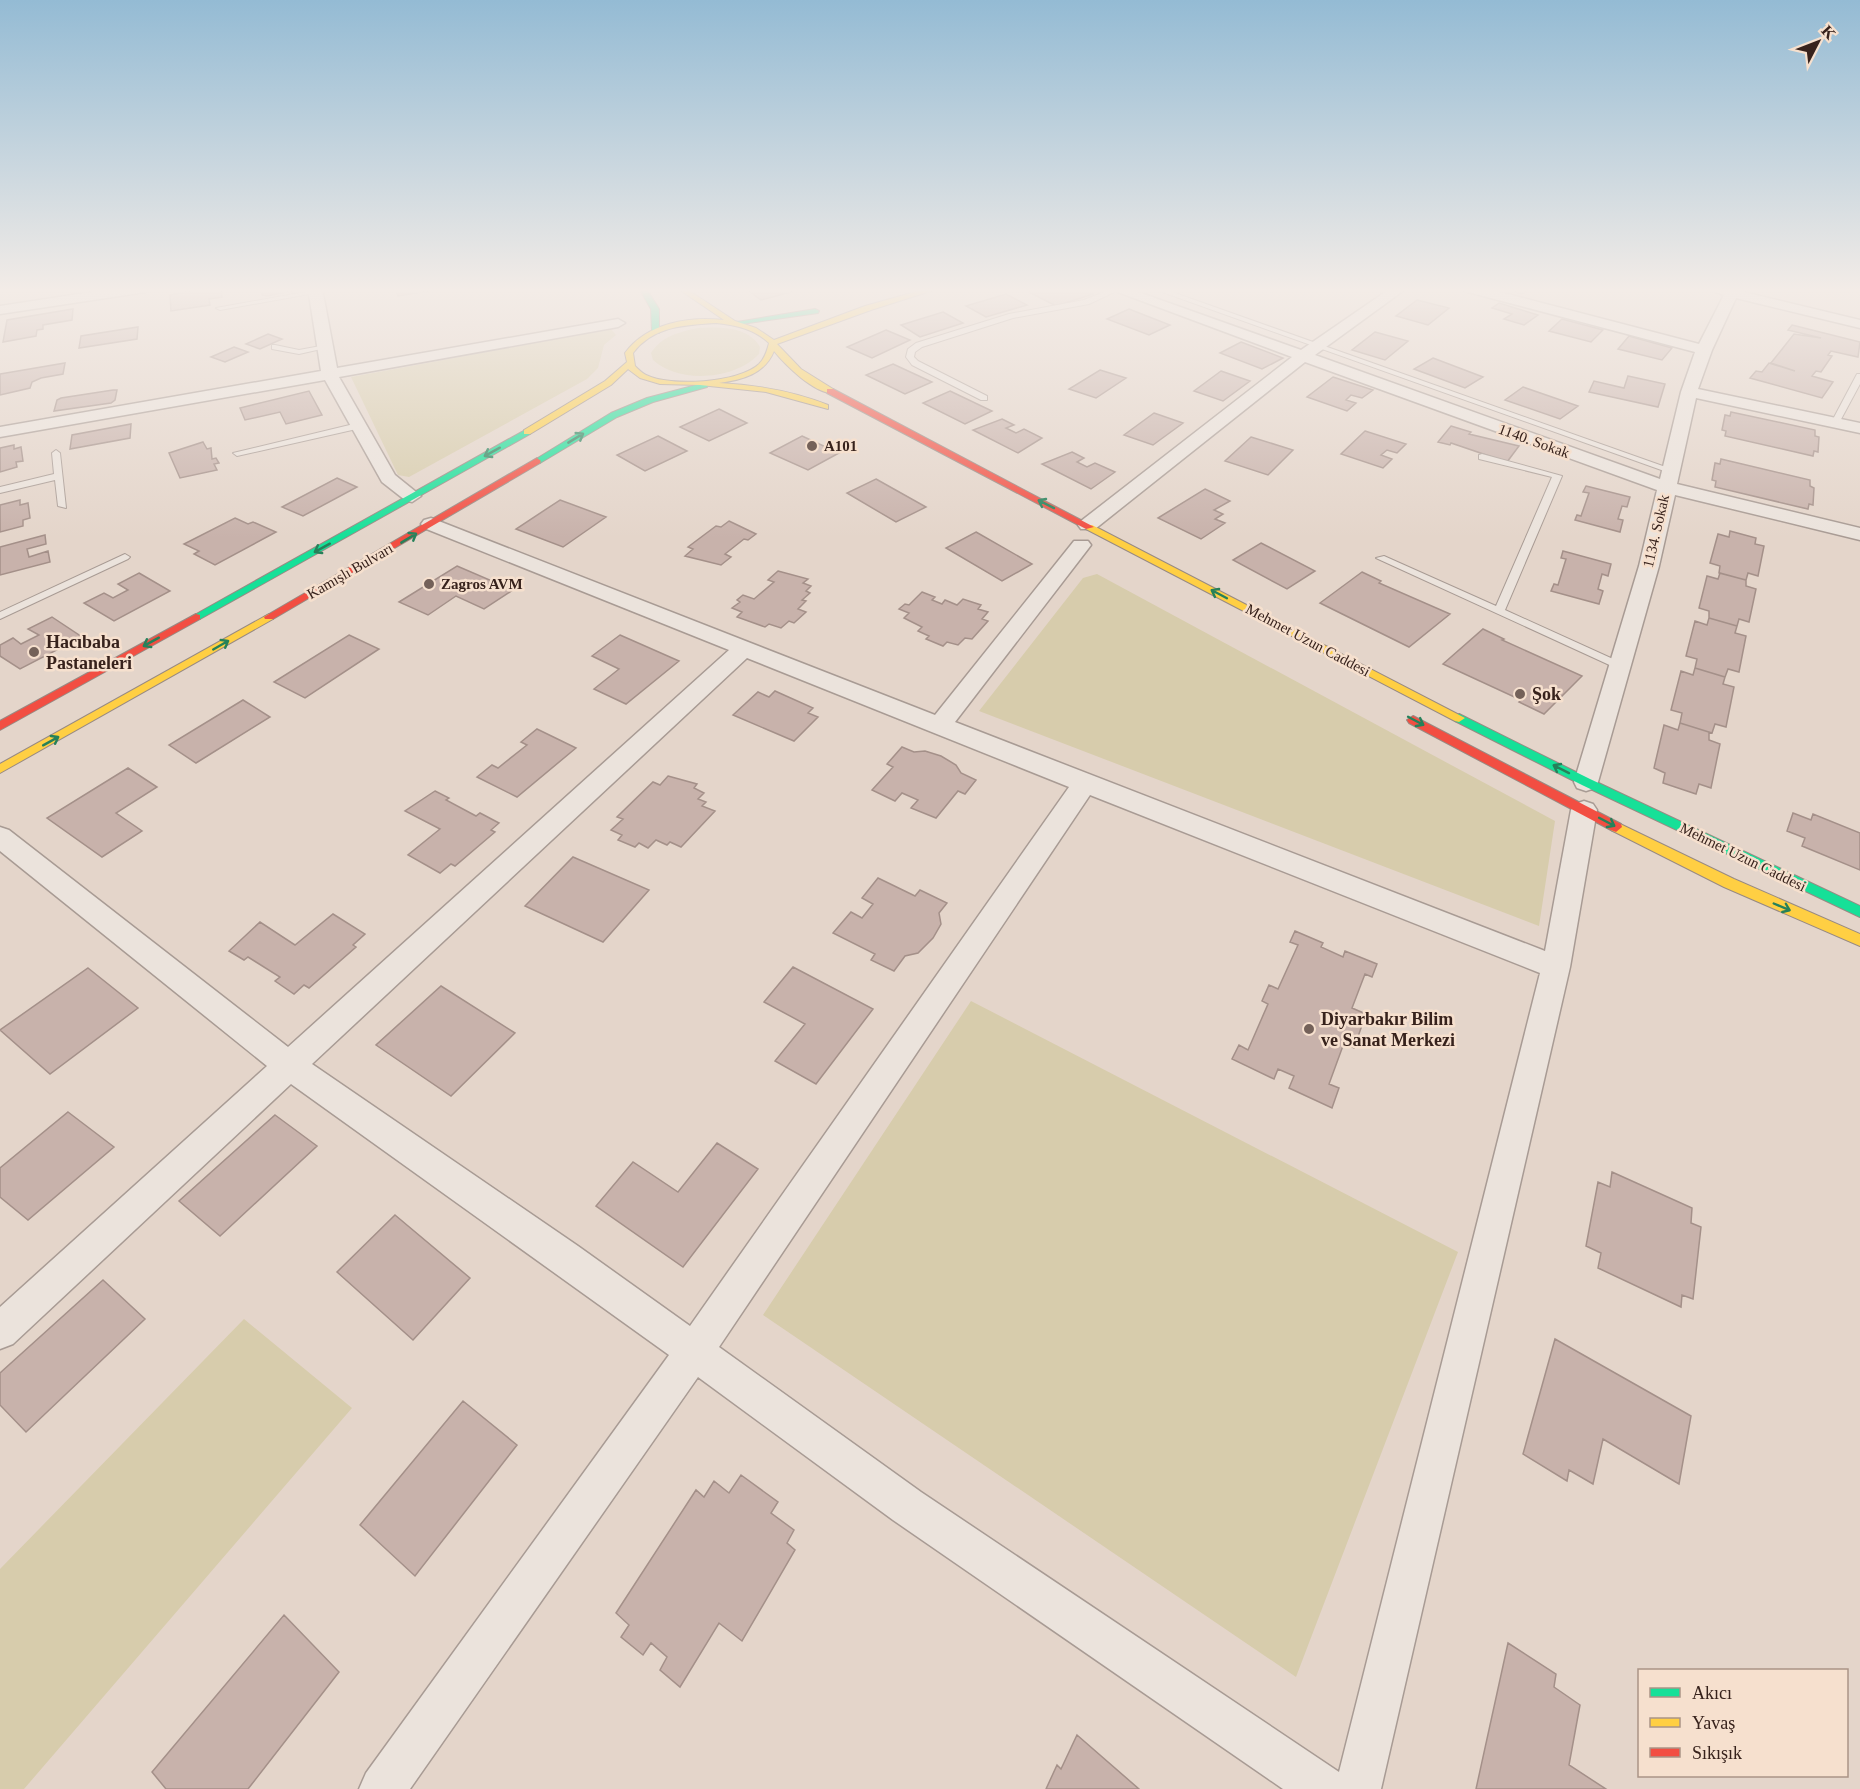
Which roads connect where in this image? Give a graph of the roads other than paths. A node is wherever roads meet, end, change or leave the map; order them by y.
1 (329, 371) edge
2 (349, 371) edge
3 (621, 371) edge
4 (636, 371) edge
5 (754, 371) edge
6 (796, 371) edge
7 (932, 371) edge
8 (1285, 371) edge
9 (1345, 371) edge
10 (1383, 371) edge
11 (1696, 371) edge
12 (330, 375) junction
13 (1860, 376) edge
14 (704, 385) junction
15 (1689, 392) junction
16 (984, 398) dead end
17 (836, 413) dead end
18 (1835, 423) junction
19 (358, 426) junction
20 (1860, 429) edge
21 (0, 432) edge
22 (56, 453) dead end
23 (237, 453) dead end
24 (1482, 457) dead end
25 (59, 476) junction
26 (1668, 479) junction
27 (0, 490) edge
28 (412, 496) junction
29 (63, 506) dead end
30 (432, 524) junction
31 (1860, 534) edge
32 (1082, 540) junction
33 (125, 557) dead end
34 (1381, 558) dead end
35 (1499, 612) junction
36 (0, 616) edge
37 (746, 648) junction
38 (1620, 666) junction
39 (1397, 711) dead end
40 (940, 725) junction
41 (0, 726) edge
42 (0, 769) edge
43 (1085, 783) junction
44 (1586, 796) junction
45 (0, 837) edge
46 (1860, 912) edge
47 (1860, 940) edge
48 (1556, 967) junction
49 (288, 1065) junction
50 (0, 1332) edge
51 (694, 1351) junction
52 (382, 1789) edge
53 (1323, 1789) edge
54 (1358, 1789) edge

1 - 12 street
2 - 12 street
3 -> 28 main road, Kamışlı Bulvarı
4 - 14 main road
5 - 14 main road
32 -> 6 main road, Mehmet Uzun Caddesi
7 - 16 lane
8 - 32 street
9 - 26 street, 1140. Sokak
10 - 26 lane
11 - 15 street, 1134. Sokak
12 - 19 street
12 - 21 street
13 - 18 lane
14 - 17 main road
30 -> 14 main road, Kamışlı Bulvarı
15 - 18 street
15 - 26 street, 1134. Sokak
18 - 20 street
19 - 23 lane
19 - 28 street
22 - 25 lane
24 - 35 lane
25 - 27 lane
25 - 29 lane
26 - 31 street, 1140. Sokak
26 - 38 street, 1134. Sokak
28 -> 41 main road, Kamışlı Bulvarı
30 - 37 street
42 -> 30 main road, Kamışlı Bulvarı
32 - 40 street
44 -> 32 main road, Mehmet Uzun Caddesi
33 - 36 lane
34 - 35 lane
35 - 38 lane
37 - 40 street
37 - 49 street
38 - 44 street, 1134. Sokak
39 -> 44 main road
40 - 43 street
43 - 48 street
43 - 51 street
44 - 46 main road, Mehmet Uzun Caddesi
44 -> 47 main road
44 - 48 street, 1134. Sokak
45 - 49 street
48 - 54 street, 1134. Sokak
49 - 50 street
49 - 51 street
51 - 52 street
51 - 53 street

